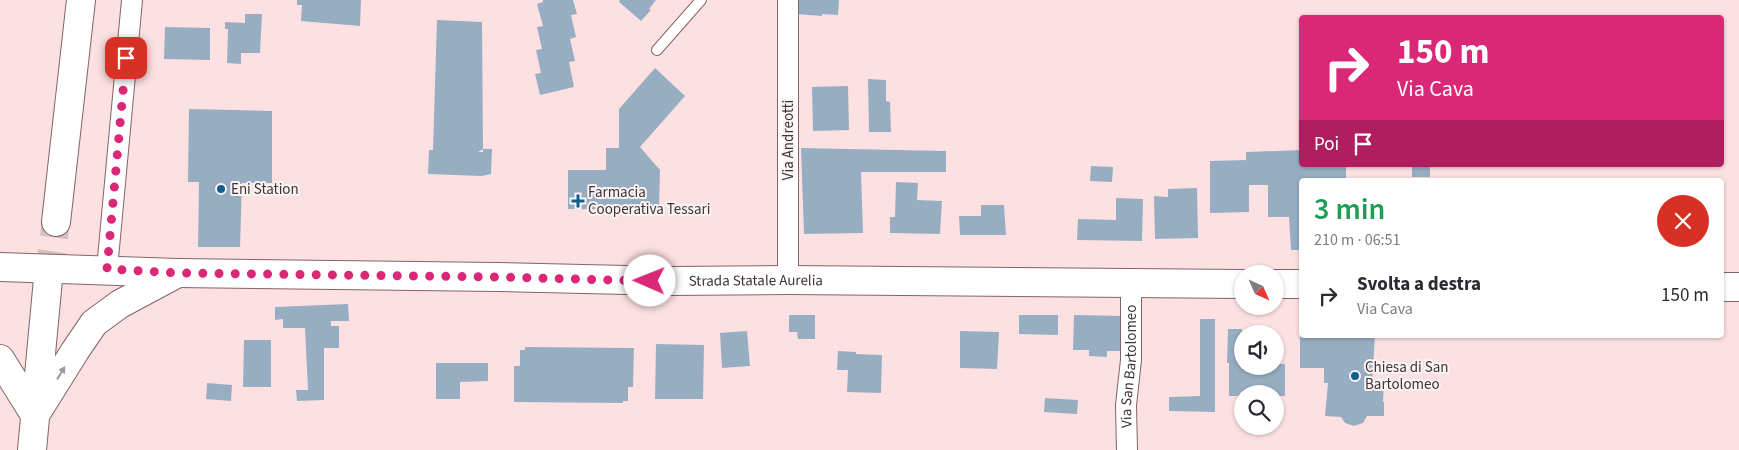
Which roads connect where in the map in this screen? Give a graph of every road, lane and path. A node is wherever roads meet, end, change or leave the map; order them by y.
1 (81, 0) edge
2 (132, 0) edge
3 (701, 0) edge
4 (788, 0) edge
5 (657, 50) dead end
6 (56, 222) tunnel mouth
7 (0, 266) edge
8 (107, 269) junction
9 (178, 273) junction
10 (48, 279) tunnel mouth
11 (788, 280) junction
12 (1131, 283) junction
13 (1234, 284) edge
14 (1284, 284) edge
15 (1299, 284) edge
16 (1724, 287) edge
17 (1739, 287) edge
18 (0, 359) edge
19 (35, 415) junction
20 (32, 450) edge
21 (1127, 450) edge

1 - 6 main road
2 - 8 street
3 - 5 lane
4 - 11 street, Via Andreotti
7 - 8 main road, Strada Statale Aurelia
8 - 9 main road, Strada Statale Aurelia
9 - 11 main road, Strada Statale Aurelia
19 -> 9 main road
10 - 19 main road
11 - 12 main road, Strada Statale Aurelia
12 - 13 main road, Strada Statale Aurelia
12 - 21 street, Via San Bartolomeo
14 - 15 main road
16 - 17 main road
18 - 19 main road
19 - 20 main road

